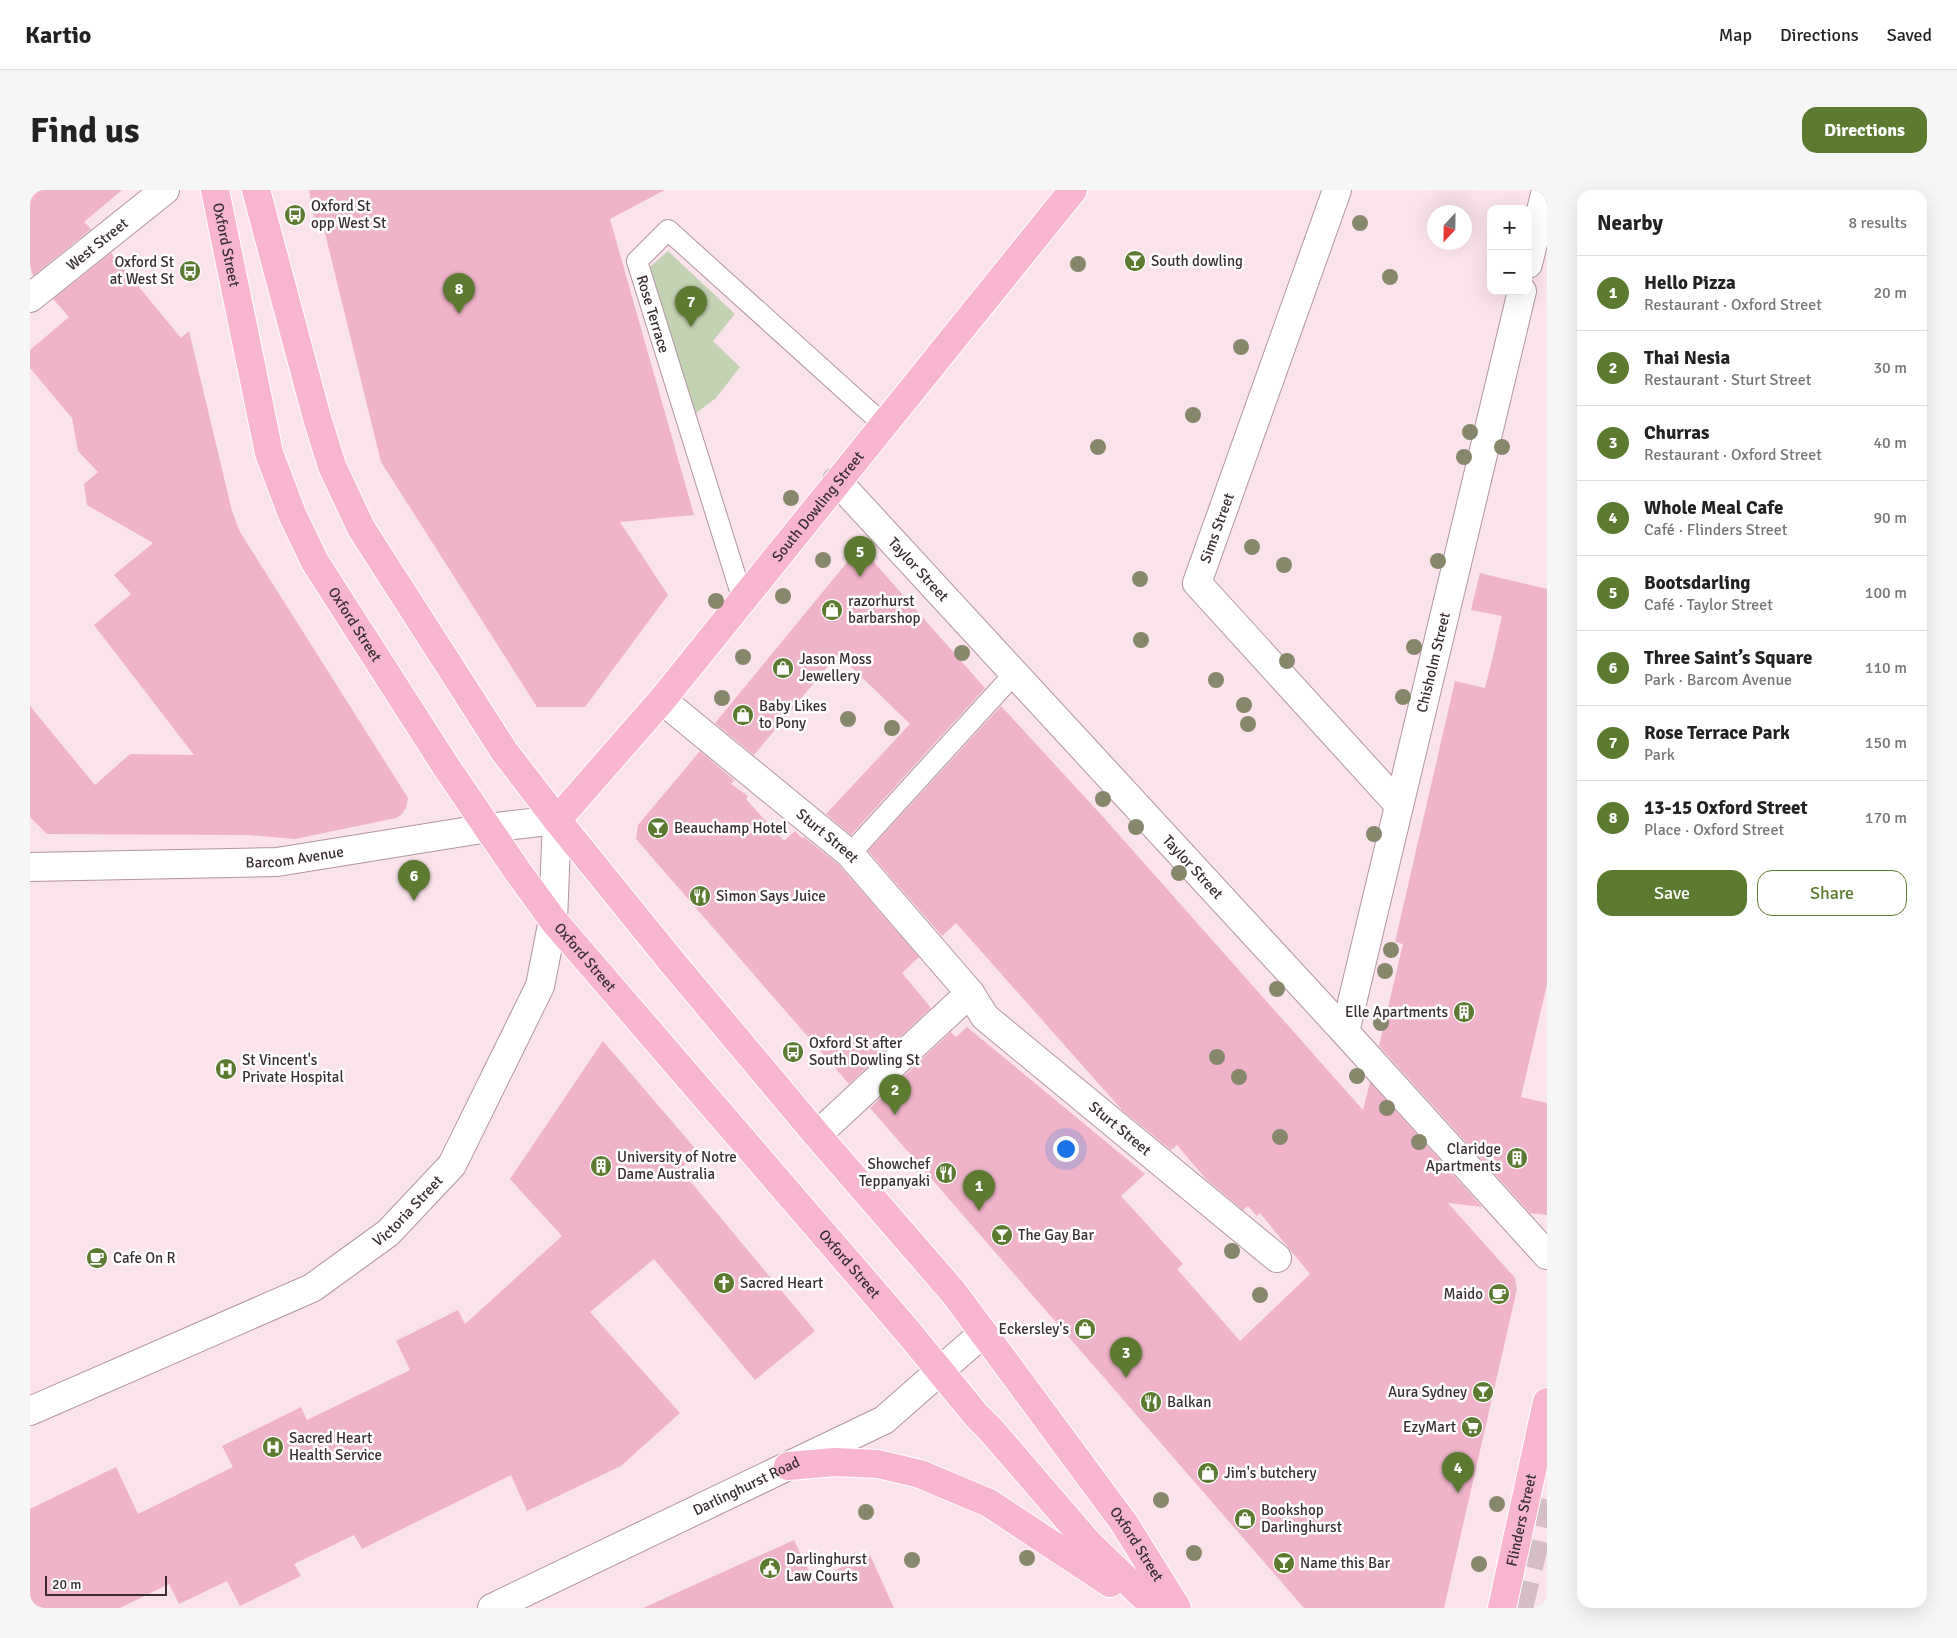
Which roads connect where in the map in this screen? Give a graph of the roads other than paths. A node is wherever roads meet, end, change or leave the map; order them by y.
1 (165, 190) edge
2 (215, 190) edge
3 (256, 190) edge
4 (1073, 190) edge
5 (1337, 190) edge
6 (1546, 190) edge
7 (1531, 250) edge
8 (31, 294) edge
9 (1521, 295) edge
10 (884, 424) junction
11 (837, 480) junction
12 (743, 600) junction
13 (1014, 674) junction
14 (662, 700) junction
15 (1399, 805) junction
16 (556, 820) junction
17 (488, 828) junction
18 (850, 854) junction
19 (30, 867) edge
20 (553, 920) junction
21 (970, 994) junction
22 (1345, 1032) junction
23 (817, 1135) junction
24 (1547, 1255) edge
25 (1277, 1258) dead end
26 (982, 1334) junction
27 (940, 1371) junction
28 (1547, 1402) edge
29 (30, 1411) edge
30 (788, 1466) junction
31 (492, 1608) edge
32 (1142, 1608) edge
33 (1156, 1608) edge
34 (1177, 1608) edge
35 (1502, 1608) edge

1 - 8 street, West Street
2 - 17 main road, Oxford Street
3 - 16 main road, Oxford Street
4 - 10 main road, South Dowling Street
5 - 15 street, Sims Street
6 - 7 street
9 - 15 street, Chisholm Street
10 - 11 main road, South Dowling Street
10 - 12 lane, Rose Terrace
11 - 12 main road, South Dowling Street
11 - 13 street, Taylor Street
12 - 14 main road, South Dowling Street
13 - 18 lane
13 - 22 street, Taylor Street
14 - 16 main road, South Dowling Street
14 - 18 street, Sturt Street
15 - 22 street, Chisholm Street
16 - 17 street, Barcom Avenue
16 - 20 street, Victoria Street
16 - 23 main road, Oxford Street
17 - 19 street, Barcom Avenue
17 - 20 main road, Oxford Street
18 - 21 street, Sturt Street
20 - 27 main road, Oxford Street
20 - 29 street, Victoria Street
21 - 23 street
21 - 25 street, Sturt Street
22 - 24 street, Taylor Street
23 - 26 main road, Oxford Street
26 - 27 street, Darlinghurst Road
26 - 34 main road, Oxford Street
27 - 30 street, Darlinghurst Road
27 - 33 main road, Oxford Street
28 - 35 main road, Flinders Street
30 - 31 street, Darlinghurst Road
30 - 32 main road

